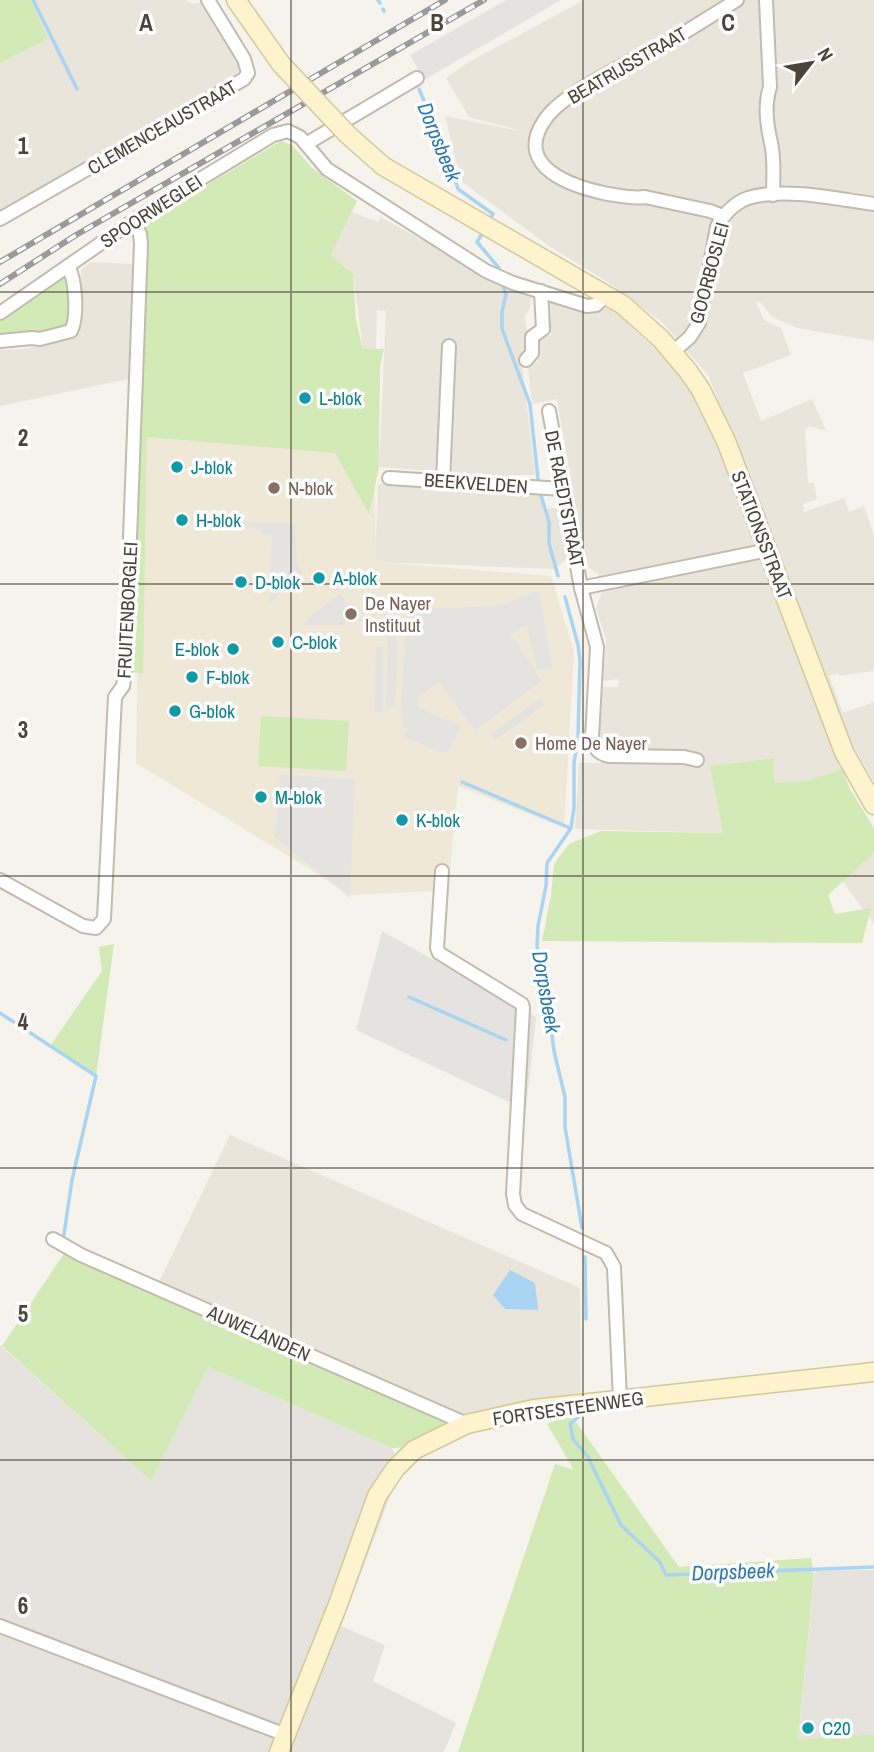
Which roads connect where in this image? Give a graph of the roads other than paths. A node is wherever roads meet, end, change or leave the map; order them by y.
1 (208, 0) edge
2 (236, 0) edge
3 (737, 0) edge
4 (766, 0) edge
5 (417, 78) dead end
6 (306, 144) junction
7 (773, 195) junction
8 (874, 204) edge
9 (723, 215) junction
10 (0, 219) edge
11 (133, 221) junction
12 (68, 266) junction
13 (541, 291) junction
14 (606, 295) junction
15 (0, 313) edge
16 (0, 341) edge
17 (449, 346) dead end
18 (673, 352) junction
19 (526, 360) dead end
20 (549, 411) dead end
21 (389, 478) dead end
22 (443, 481) junction
23 (563, 489) junction
24 (768, 550) junction
25 (581, 587) junction
26 (697, 760) dead end
27 (874, 805) edge
28 (442, 871) dead end
29 (0, 880) edge
30 (52, 1239) dead end
31 (874, 1372) edge
32 (620, 1400) junction
33 (467, 1424) junction
34 (0, 1626) edge
35 (282, 1744) edge

1 - 10 street, CLEMENCEAUSTRAAT
2 - 14 street, STATIONSSTRAAT, bridge
3 - 9 street, BEATRIJSSTRAAT
4 - 7 street
5 - 6 street
6 - 11 street, SPOORWEGLEI
6 - 13 street
7 - 8 street, GOORBOSLEI
7 - 9 street, GOORBOSLEI
9 - 18 street, GOORBOSLEI
11 - 12 street, SPOORWEGLEI
11 - 29 street, FRUITENBORGLEI
12 - 15 street, SPOORWEGLEI
12 - 16 street
13 - 14 street
13 - 19 street
14 - 18 street, STATIONSSTRAAT
17 - 22 street
18 - 24 street, STATIONSSTRAAT
20 - 23 street, DE RAEDTSTRAAT
21 - 22 street, BEEKVELDEN
22 - 23 street, BEEKVELDEN
23 - 25 street, DE RAEDTSTRAAT
24 - 25 street
24 - 27 street, STATIONSSTRAAT
25 - 26 street, DE RAEDTSTRAAT
28 - 32 street
30 - 33 street, AUWELANDEN
31 - 32 street, FORTSESTEENWEG
32 - 33 street, FORTSESTEENWEG
33 - 35 street, FORTSESTEENWEG
34 - 35 street, FORTSESTEENWEG

